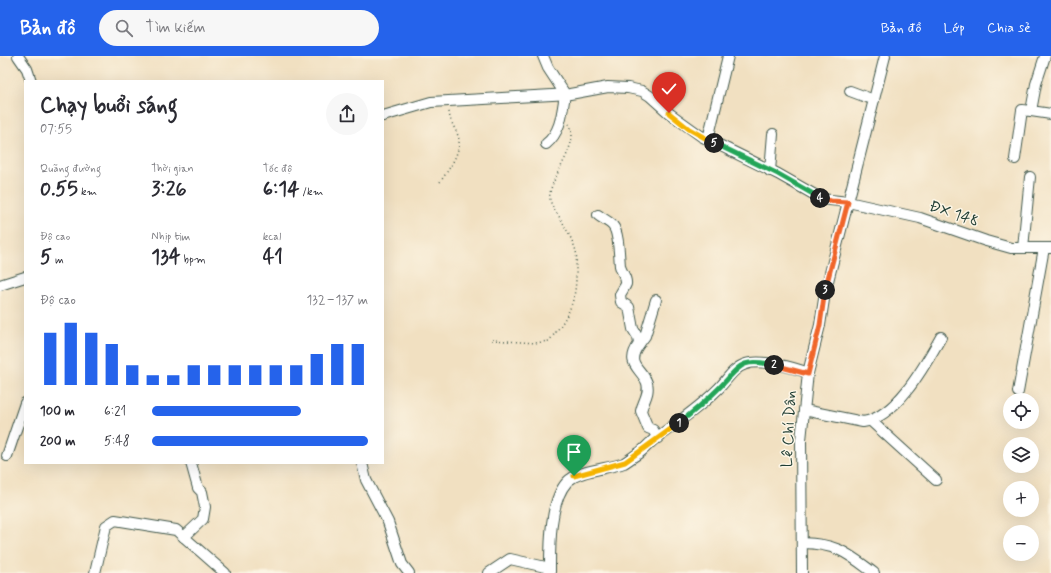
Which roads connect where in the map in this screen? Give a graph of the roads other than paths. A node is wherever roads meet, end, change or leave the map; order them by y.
1 (18, 56) edge
2 (543, 56) edge
3 (728, 56) edge
4 (885, 56) edge
5 (1045, 56) edge
6 (31, 80) edge
7 (850, 91) dead end
8 (565, 94) junction
9 (874, 100) junction
10 (1031, 111) junction
11 (1051, 114) edge
12 (384, 116) edge
13 (773, 134) dead end
14 (708, 140) junction
15 (546, 144) dead end
16 (1015, 159) dead end
17 (770, 170) junction
18 (1030, 177) dead end
19 (848, 202) junction
20 (598, 215) dead end
21 (1023, 248) junction
22 (1048, 248) edge
23 (24, 277) edge
24 (0, 285) edge
25 (656, 300) dead end
26 (940, 337) dead end
27 (639, 344) junction
28 (808, 374) junction
29 (1018, 392) dead end
30 (24, 406) edge
31 (804, 410) junction
32 (871, 420) junction
33 (658, 438) junction
34 (7, 456) dead end
35 (191, 464) edge
36 (362, 464) edge
37 (936, 480) dead end
38 (184, 537) junction
39 (802, 543) junction
40 (550, 570) edge
41 (95, 573) edge
42 (225, 573) edge
43 (409, 573) edge
44 (489, 573) edge
45 (802, 573) edge
46 (874, 573) edge

1 - 6 street
2 - 8 street
3 - 14 street
4 - 9 street, Lê Chí Dân
5 - 10 street
7 - 9 street
8 - 12 street, ĐX 148
8 - 14 street, ĐX 148
8 - 15 street
9 - 19 street, Lê Chí Dân
10 - 11 street
10 - 16 street
13 - 17 street
14 - 17 street, ĐX 148
17 - 19 street, ĐX 148
18 - 21 street
19 - 21 street, ĐX 148
19 - 28 street, Lê Chí Dân
20 - 27 street
21 - 22 street, ĐX 148
22 - 29 street
23 - 24 street
25 - 27 street
26 - 32 street
27 - 33 street
28 - 31 street, Lê Chí Dân
28 - 33 street
30 - 34 street
31 - 32 street
31 - 39 street, Lê Chí Dân
32 - 37 street
33 - 40 street
35 - 38 street
36 - 43 street
38 - 41 street
38 - 42 street
39 - 45 street, Lê Chí Dân
39 - 46 street
40 - 44 street

